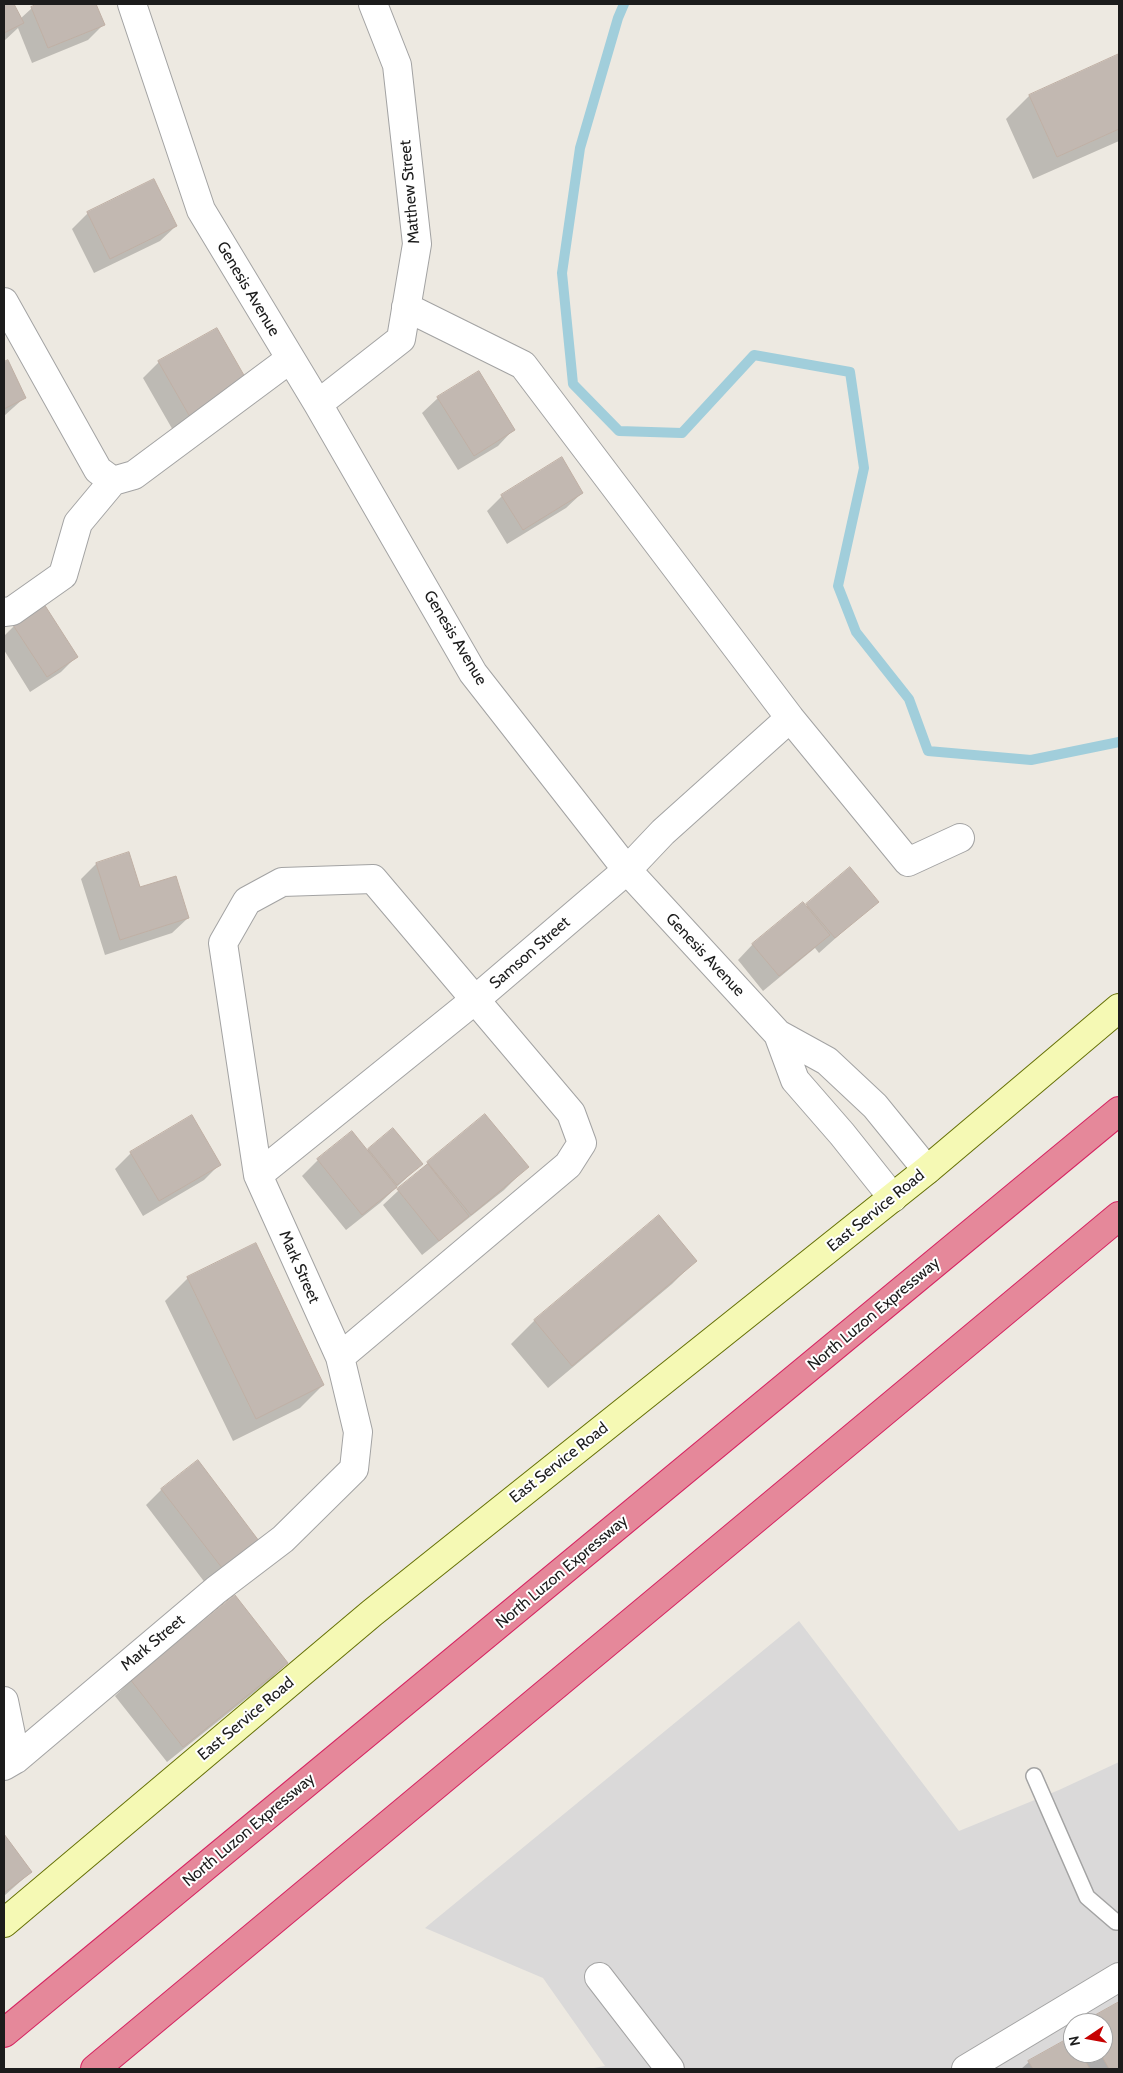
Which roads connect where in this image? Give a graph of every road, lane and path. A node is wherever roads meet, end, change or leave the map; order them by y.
1 (132, 4) edge
2 (373, 4) edge
3 (4, 302) edge
4 (406, 307) junction
5 (290, 359) junction
6 (318, 404) junction
7 (113, 480) junction
8 (4, 612) edge
9 (790, 718) junction
10 (960, 838) dead end
11 (626, 870) junction
12 (476, 999) junction
13 (1119, 1008) edge
14 (778, 1034) junction
15 (1119, 1111) edge
16 (927, 1170) junction
17 (258, 1175) junction
18 (893, 1198) junction
19 (1119, 1216) edge
20 (340, 1357) junction
21 (4, 1701) edge
22 (10, 1762) edge
23 (1034, 1776) dead end
24 (1119, 1922) edge
25 (4, 1923) edge
26 (599, 1977) dead end
27 (1119, 1977) edge
28 (4, 2033) edge
29 (95, 2069) edge
30 (670, 2069) edge
31 (966, 2069) edge

1 - 5 street, Genesis Avenue
2 - 4 street, Matthew Street
3 - 7 street
4 - 6 street, Matthew Street
4 - 9 street
5 - 6 street, Genesis Avenue
5 - 7 street
6 - 11 street, Genesis Avenue
7 - 8 street
9 - 10 street
9 - 11 street, Samson Street
11 - 12 street, Samson Street
11 - 14 street, Genesis Avenue
12 - 17 street, Samson Street
12 - 17 street, Mark Street
12 - 20 street
13 - 16 main road, East Service Road
14 - 16 street
14 - 18 street, Genesis Avenue
15 - 28 highway, North Luzon Expressway
16 - 18 main road, East Service Road
17 - 20 street, Mark Street
18 - 25 main road, East Service Road
19 - 29 highway
20 - 22 street, Mark Street
21 - 22 street
23 - 24 lane
26 - 30 street
27 - 31 street

